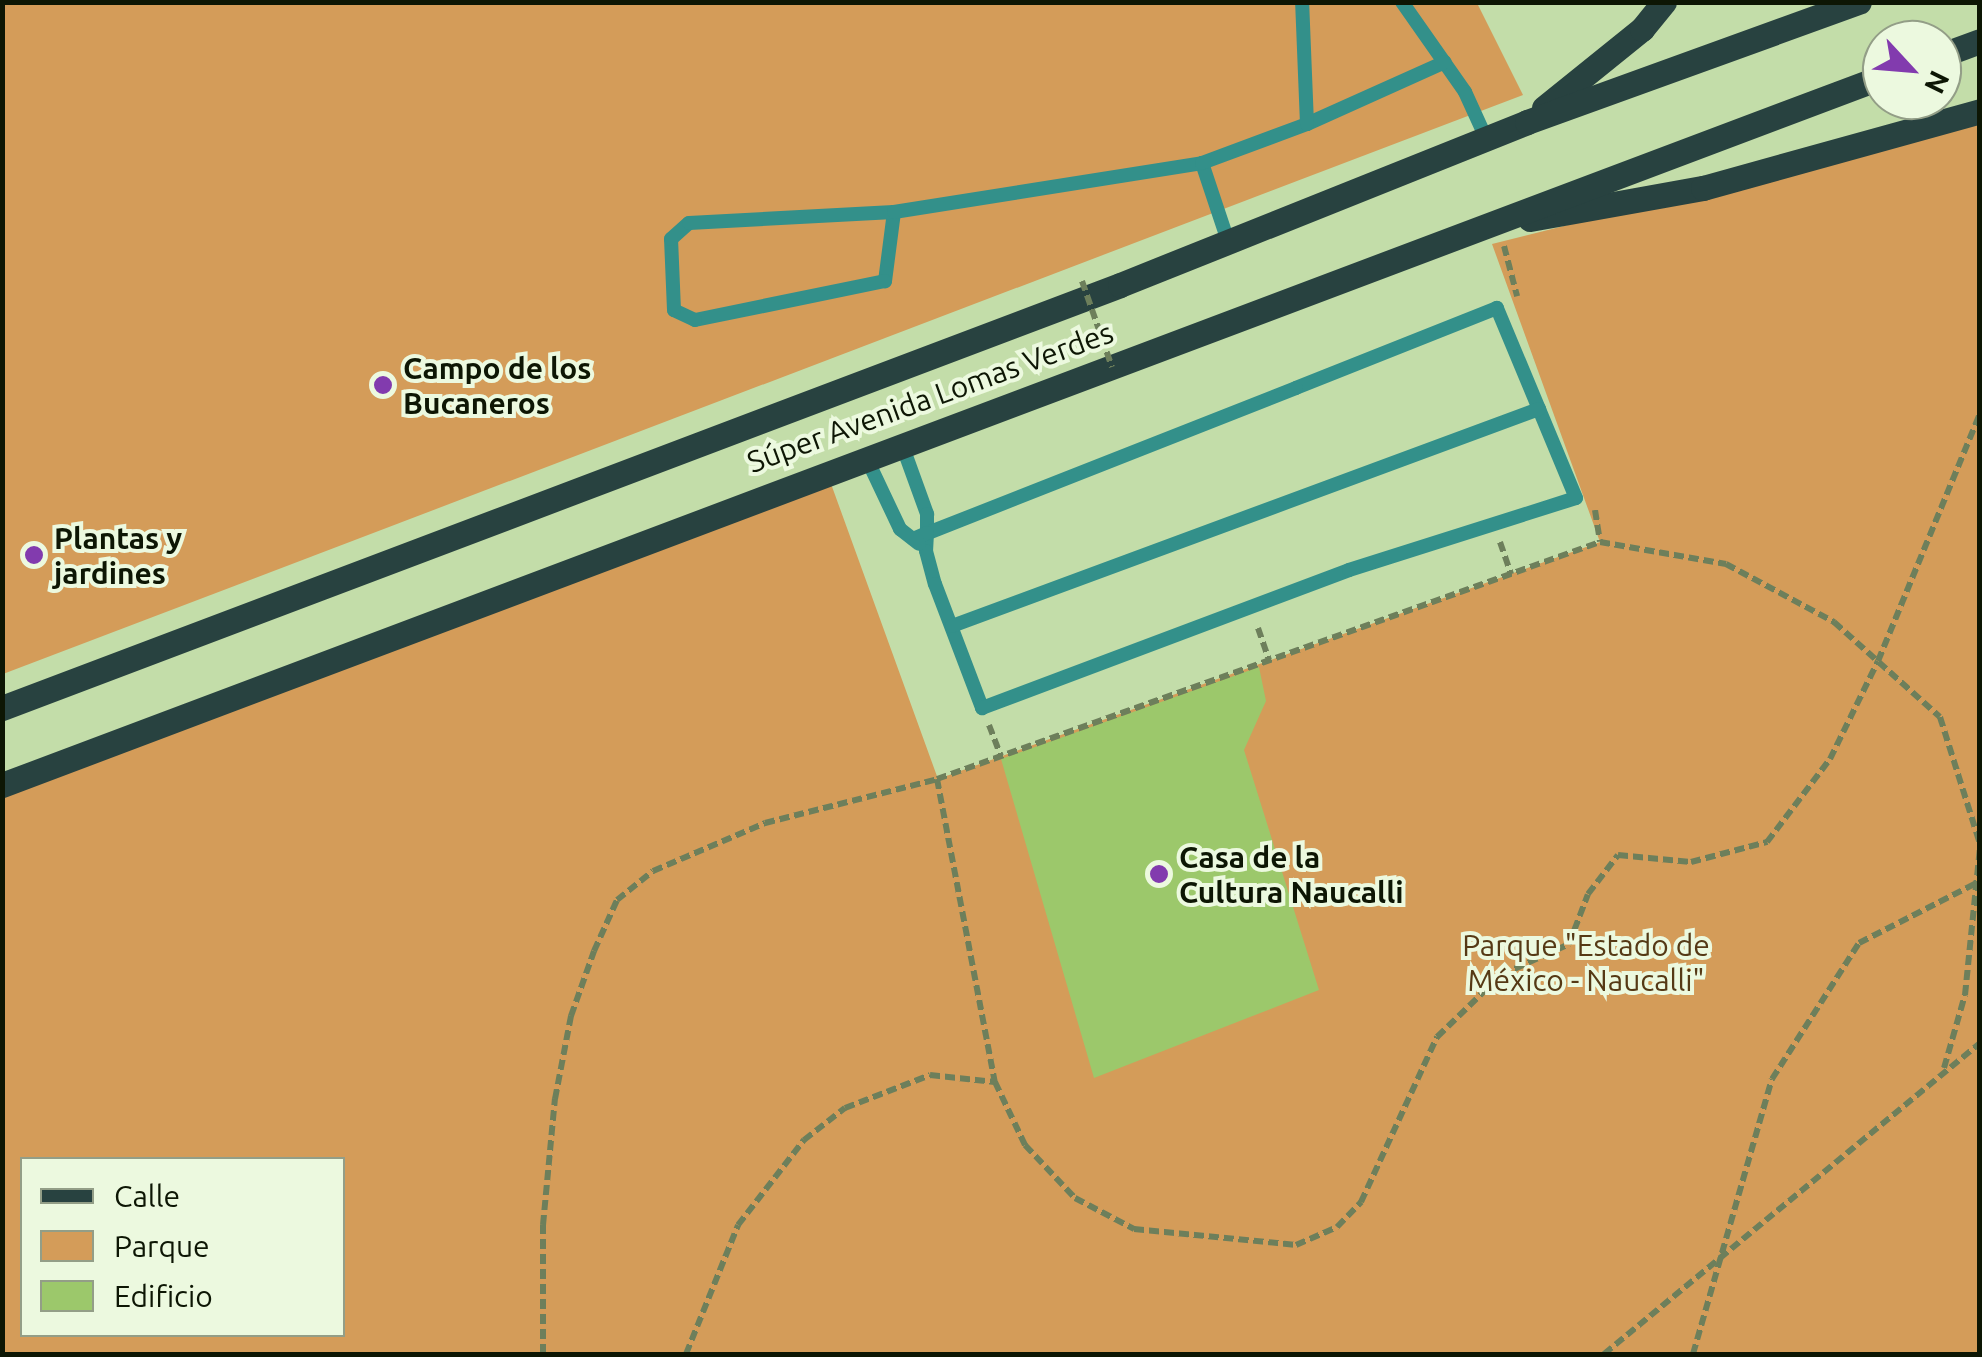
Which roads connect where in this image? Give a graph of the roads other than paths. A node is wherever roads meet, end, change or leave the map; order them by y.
1 (1302, 2) edge
2 (1402, 2) edge
3 (1664, 2) edge
4 (1859, 2) edge
5 (1445, 62) junction
6 (1862, 84) edge
7 (1980, 111) edge
8 (1527, 122) junction
9 (1308, 124) junction
10 (1486, 138) junction
11 (1202, 162) junction
12 (894, 212) junction
13 (1490, 223) junction
14 (1228, 241) junction
15 (1539, 409) junction
16 (900, 442) junction
17 (866, 456) junction
18 (920, 536) junction
19 (952, 626) junction
20 (2, 708) edge
21 (2, 785) edge

1 - 9 lane
2 - 5 lane
3 - 8 main road
4 - 8 main road, Súper Avenida Lomas Verdes
5 - 9 lane
5 - 10 lane
6 - 13 main road, Súper Avenida Lomas Verdes
7 - 13 main road
8 - 10 main road, Súper Avenida Lomas Verdes
9 - 11 lane
10 - 14 main road, Súper Avenida Lomas Verdes
11 - 12 lane
11 - 14 lane
12 - 12 lane
13 - 16 main road, Súper Avenida Lomas Verdes
14 - 20 main road, Súper Avenida Lomas Verdes
15 - 18 lane
15 - 19 lane
15 - 19 lane
16 - 17 main road, Súper Avenida Lomas Verdes
16 - 18 lane
17 - 18 lane
17 - 21 main road, Súper Avenida Lomas Verdes
18 - 19 lane

